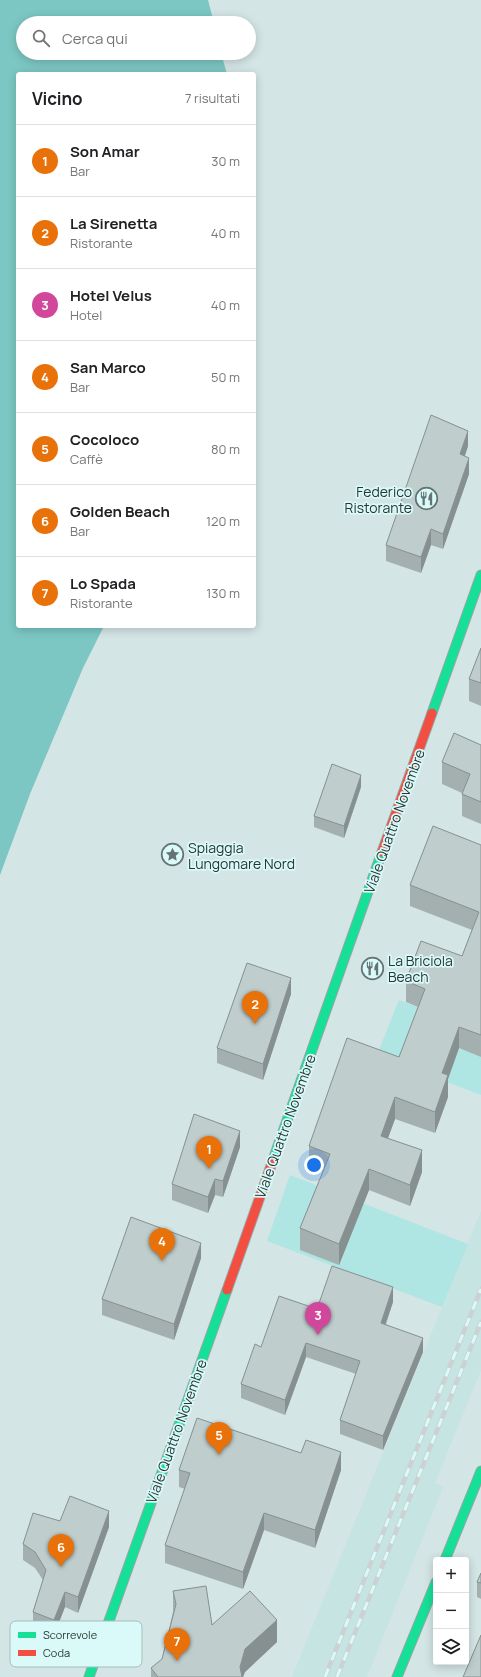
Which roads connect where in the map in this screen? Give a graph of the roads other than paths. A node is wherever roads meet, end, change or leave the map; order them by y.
1 (481, 575) edge
2 (481, 1471) edge
3 (446, 1557) edge
4 (433, 1589) edge
5 (109, 1621) edge
6 (93, 1667) edge
7 (89, 1677) edge
8 (397, 1677) edge

1 - 5 street, Viale Quattro Novembre
2 - 3 street
4 - 8 street
6 - 7 street, Viale Quattro Novembre

